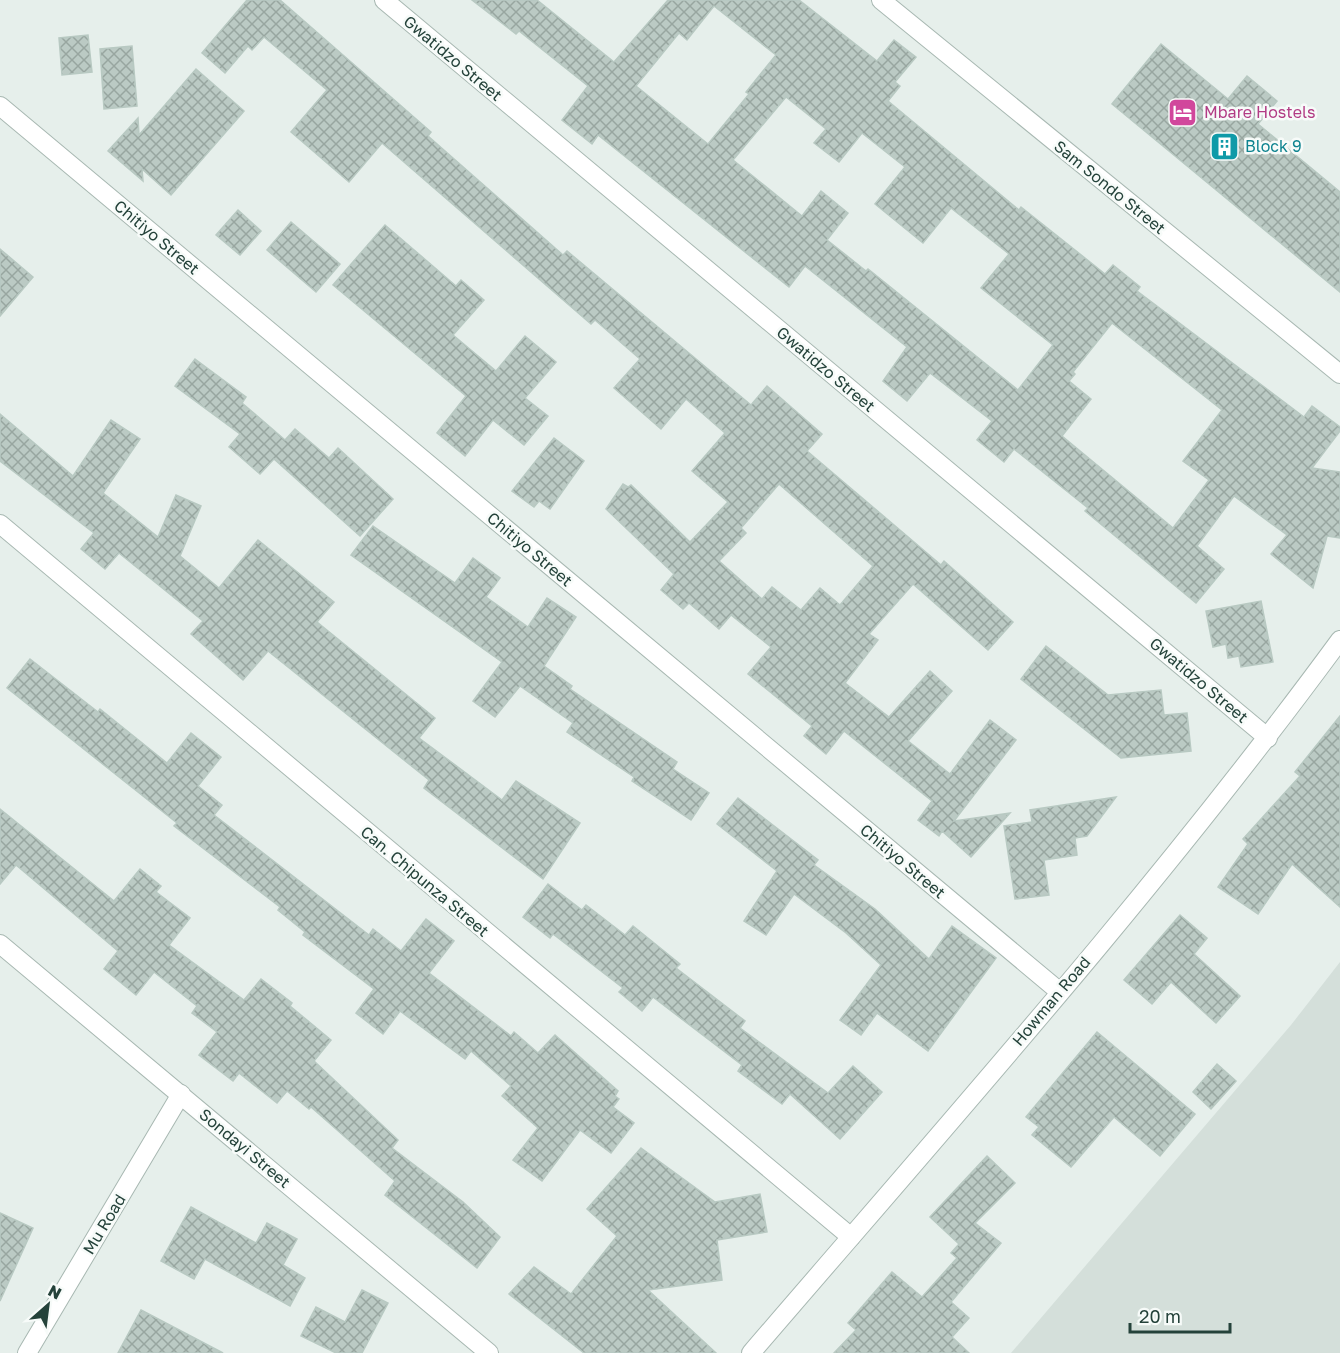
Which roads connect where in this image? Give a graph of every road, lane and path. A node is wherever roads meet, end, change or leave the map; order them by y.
1 (384, 0) edge
2 (880, 0) edge
3 (0, 106) edge
4 (1340, 374) edge
5 (0, 525) edge
6 (1340, 640) edge
7 (1268, 738) junction
8 (0, 944) edge
9 (1059, 992) junction
10 (181, 1094) junction
11 (851, 1237) junction
12 (27, 1353) edge
13 (489, 1353) edge
14 (751, 1353) edge

1 - 7 street, Gwatidzo Street
2 - 4 street, Sam Sondo Street
3 - 9 street, Chitiyo Street
5 - 11 street, Can. Chipunza Street
6 - 7 street, Howman Road
7 - 9 street, Howman Road
8 - 10 street, Sondayi Street
9 - 11 street, Howman Road
10 - 12 street, Mu Road
10 - 13 street, Sondayi Street
11 - 14 street, Howman Road

